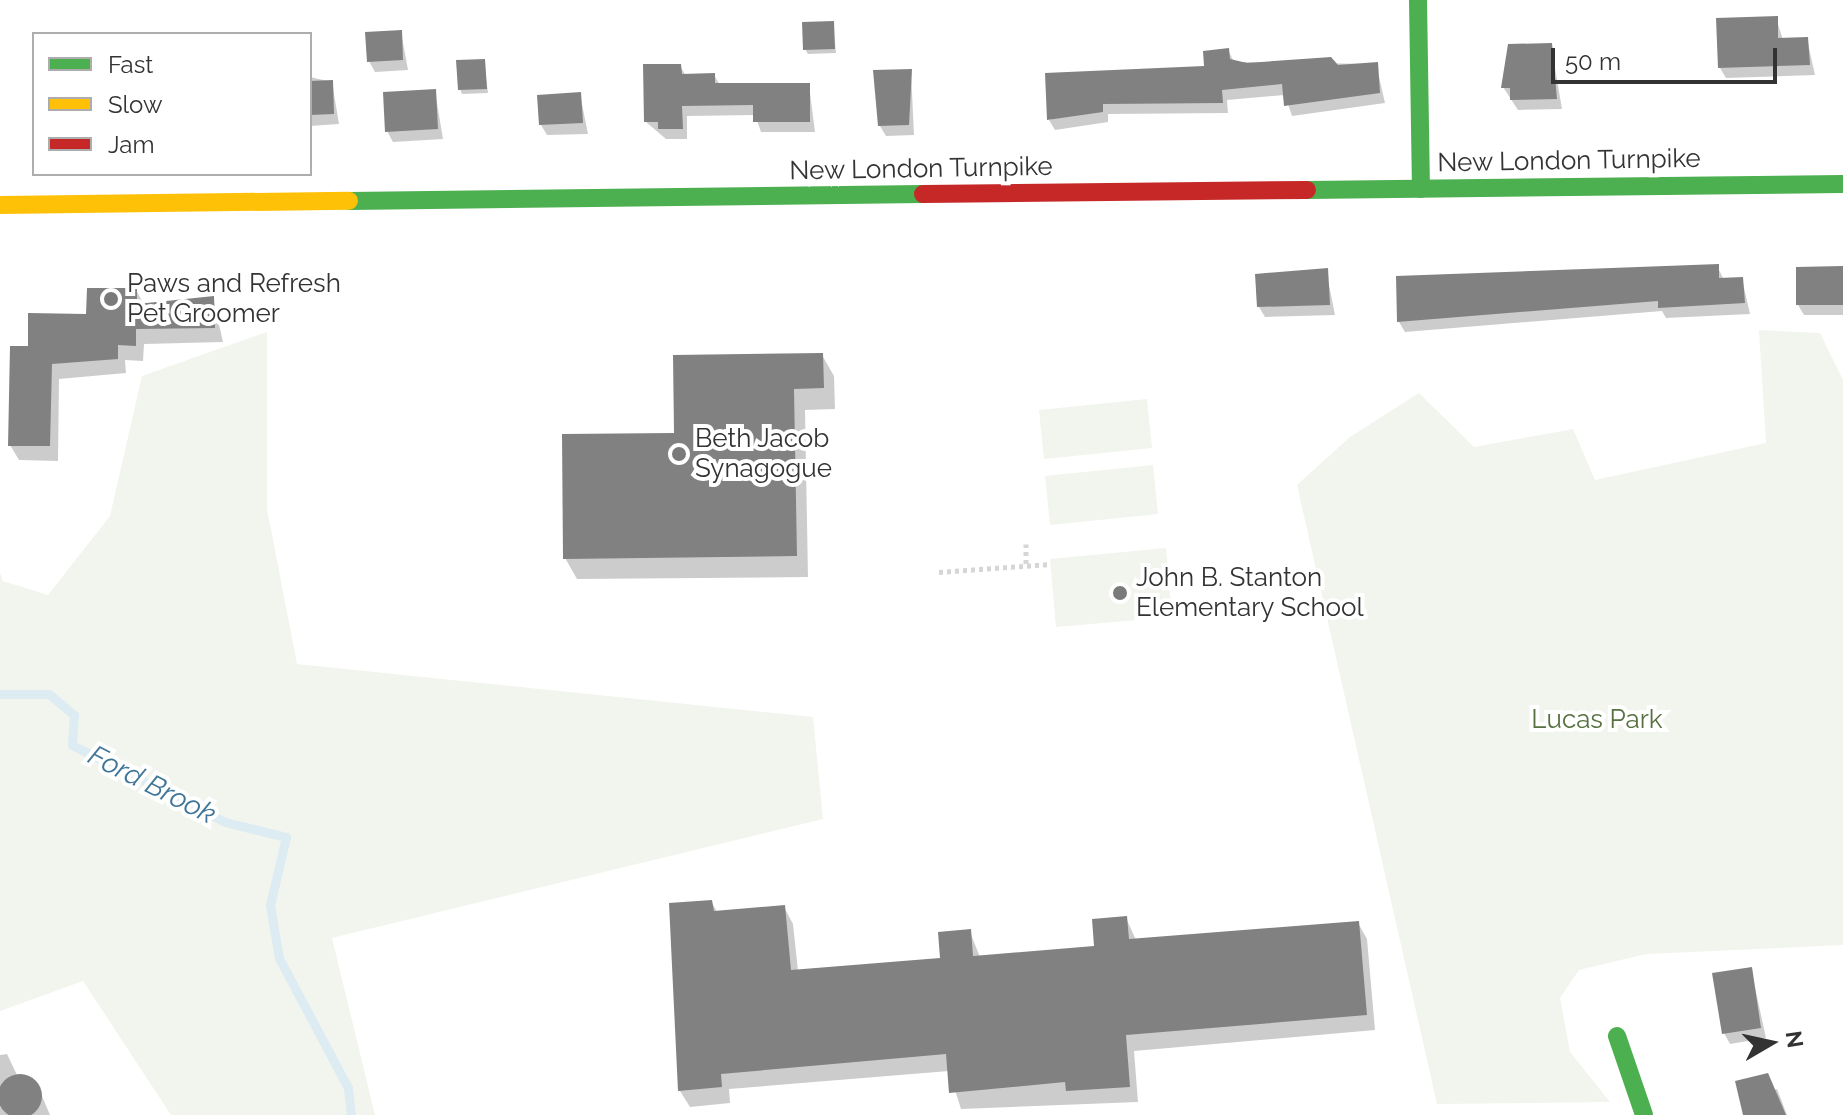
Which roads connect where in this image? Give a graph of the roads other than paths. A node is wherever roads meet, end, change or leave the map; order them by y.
1 (1418, 0) edge
2 (1843, 184) edge
3 (1421, 189) junction
4 (0, 205) edge
5 (1617, 1036) dead end
6 (1644, 1115) edge

1 - 3 main road
2 - 3 main road, New London Turnpike
3 - 4 main road, New London Turnpike
5 - 6 main road

